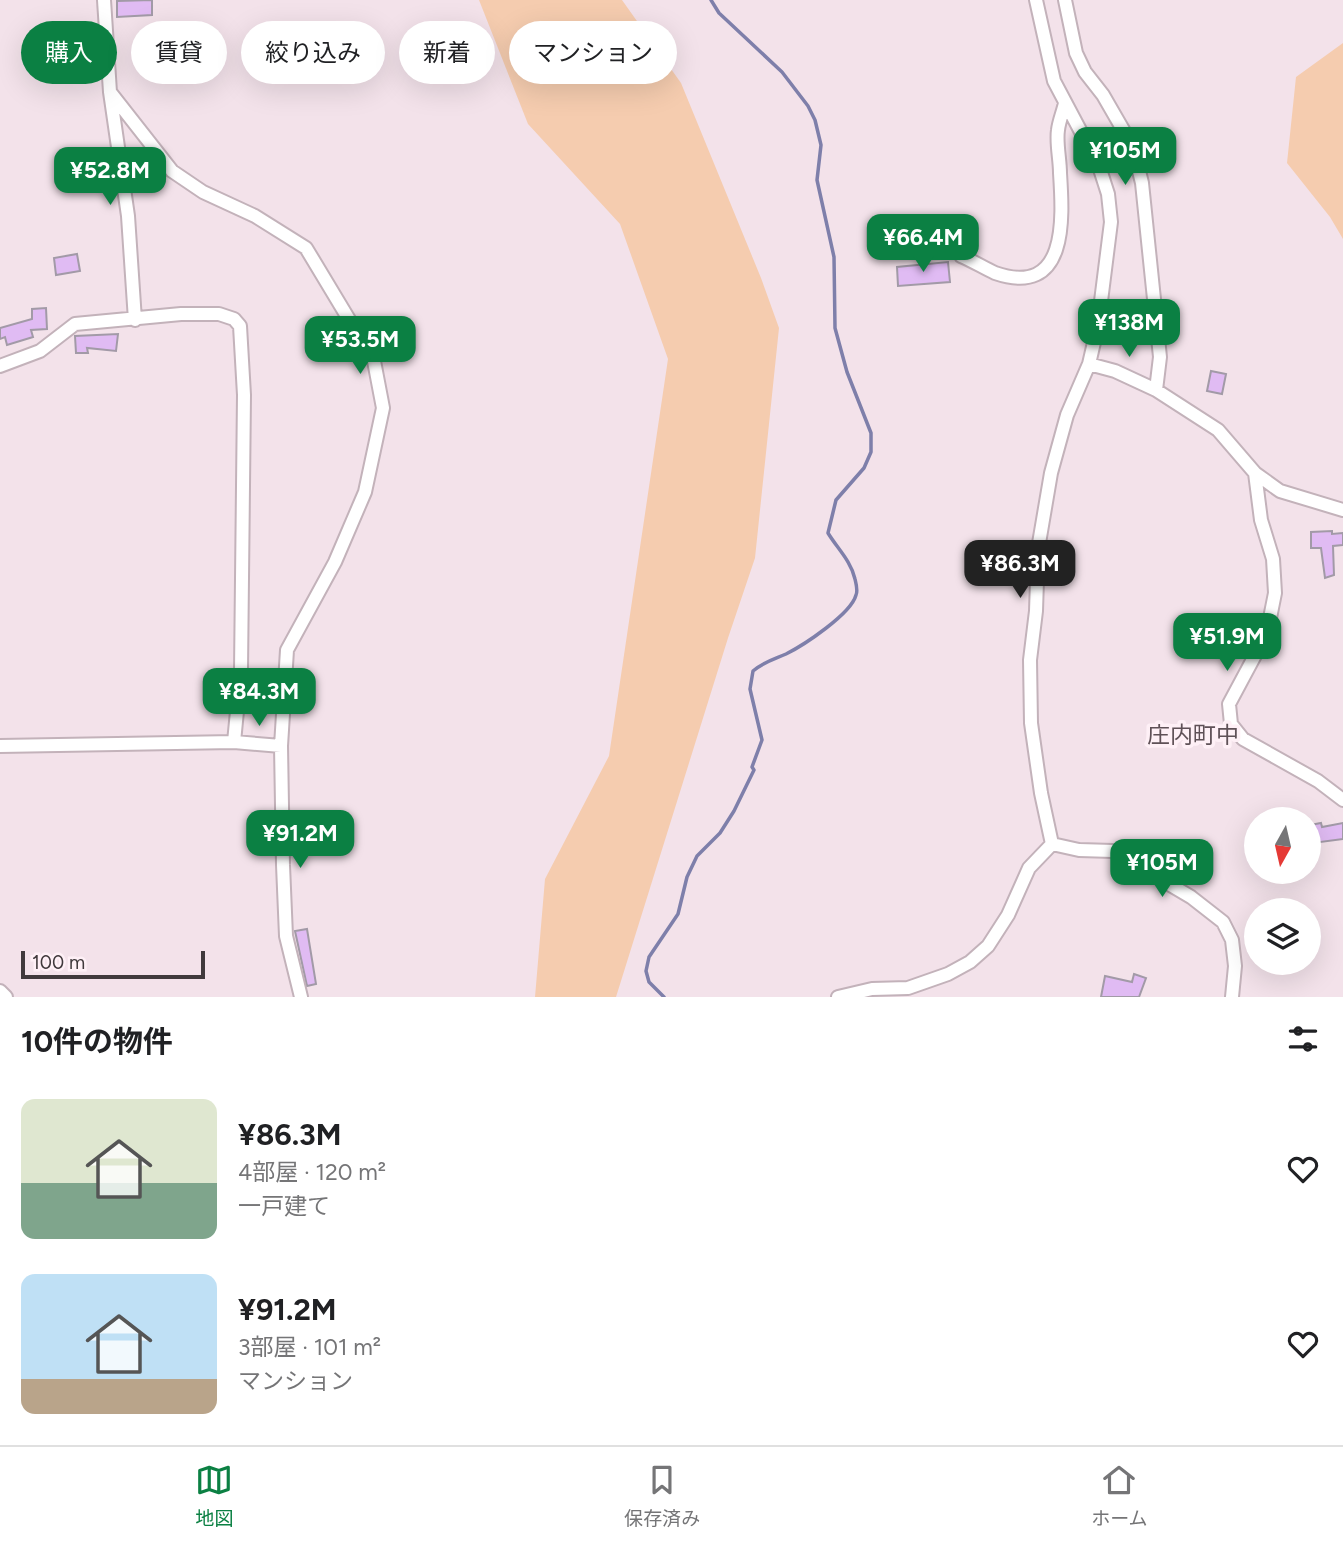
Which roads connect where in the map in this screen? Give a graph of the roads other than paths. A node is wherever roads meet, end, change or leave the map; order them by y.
1 (104, 0) edge
2 (1036, 0) edge
3 (1065, 0) edge
4 (110, 92) junction
5 (1065, 103) junction
6 (961, 256) dead end
7 (135, 320) junction
8 (1089, 364) junction
9 (0, 366) edge
10 (1156, 390) junction
11 (1255, 473) junction
12 (1343, 510) edge
13 (234, 742) junction
14 (0, 746) edge
15 (281, 746) junction
16 (1343, 800) edge
17 (1052, 844) junction
18 (0, 990) edge
19 (6, 997) edge
20 (301, 997) edge
21 (838, 997) edge
22 (1232, 997) edge

1 - 4 street
2 - 5 street
3 - 10 street
4 - 7 street
4 - 15 street
5 - 6 street
5 - 8 street
7 - 9 street
7 - 13 street
8 - 10 street
8 - 17 street
10 - 11 street
11 - 12 street
11 - 16 street
13 - 14 street
13 - 15 street
15 - 20 street
17 - 21 street
17 - 22 street
18 - 19 street

